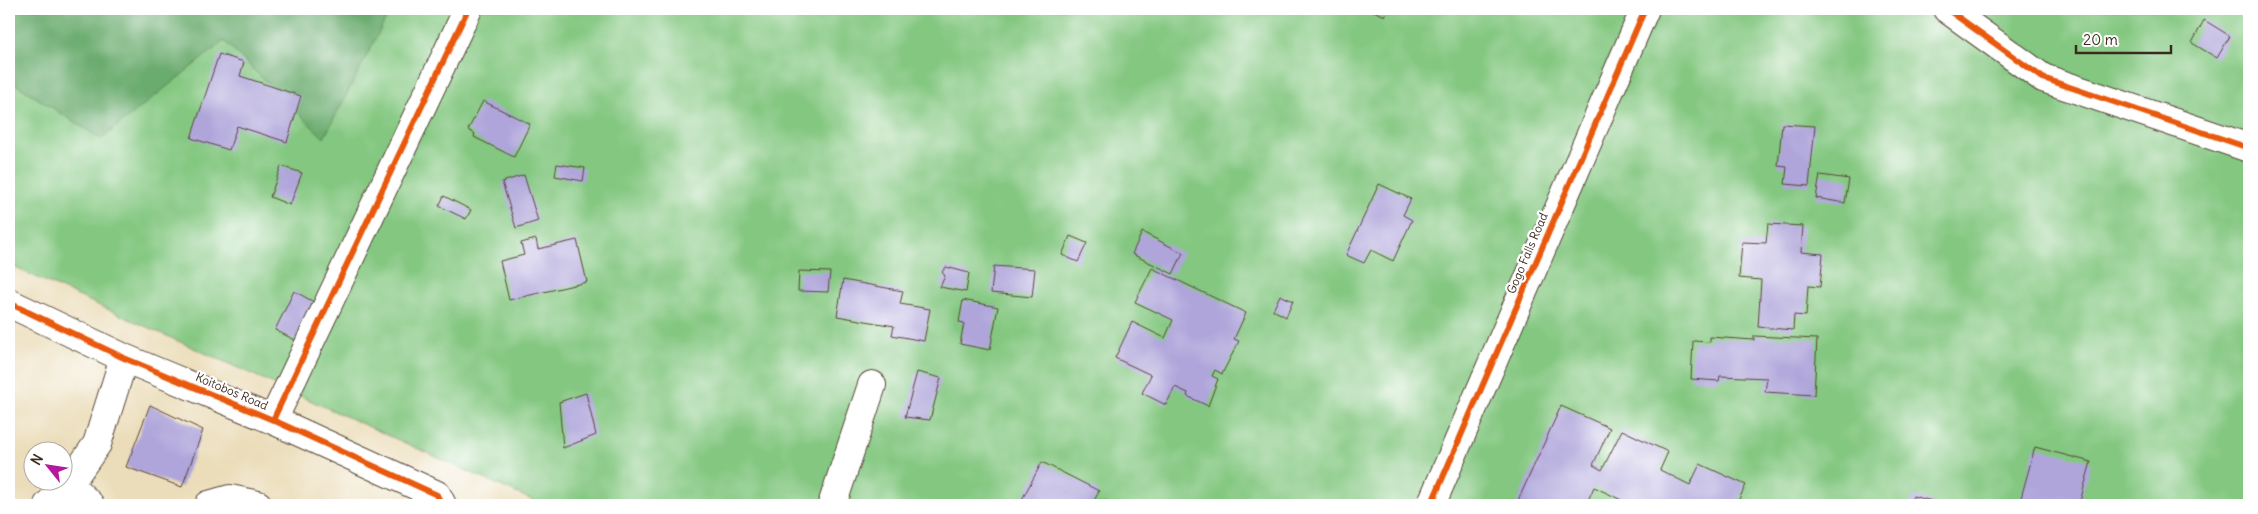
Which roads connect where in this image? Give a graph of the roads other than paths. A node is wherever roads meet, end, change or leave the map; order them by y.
1 (468, 9) edge
2 (1645, 9) edge
3 (1948, 9) edge
4 (2249, 148) edge
5 (9, 303) edge
6 (124, 358) junction
7 (872, 385) dead end
8 (273, 420) junction
9 (72, 480) edge
10 (72, 487) edge
11 (61, 492) edge
12 (446, 502) edge
13 (48, 505) edge
14 (90, 505) edge
15 (209, 505) edge
16 (258, 505) edge
17 (832, 505) edge
18 (1431, 505) edge

1 - 8 street
2 - 18 street, Gogo Falls Road
3 - 4 street
5 - 6 street, Koitobos Road
6 - 8 street, Koitobos Road
6 - 9 street
7 - 17 street
8 - 12 street, Koitobos Road
10 - 14 street
11 - 13 street
15 - 16 street

